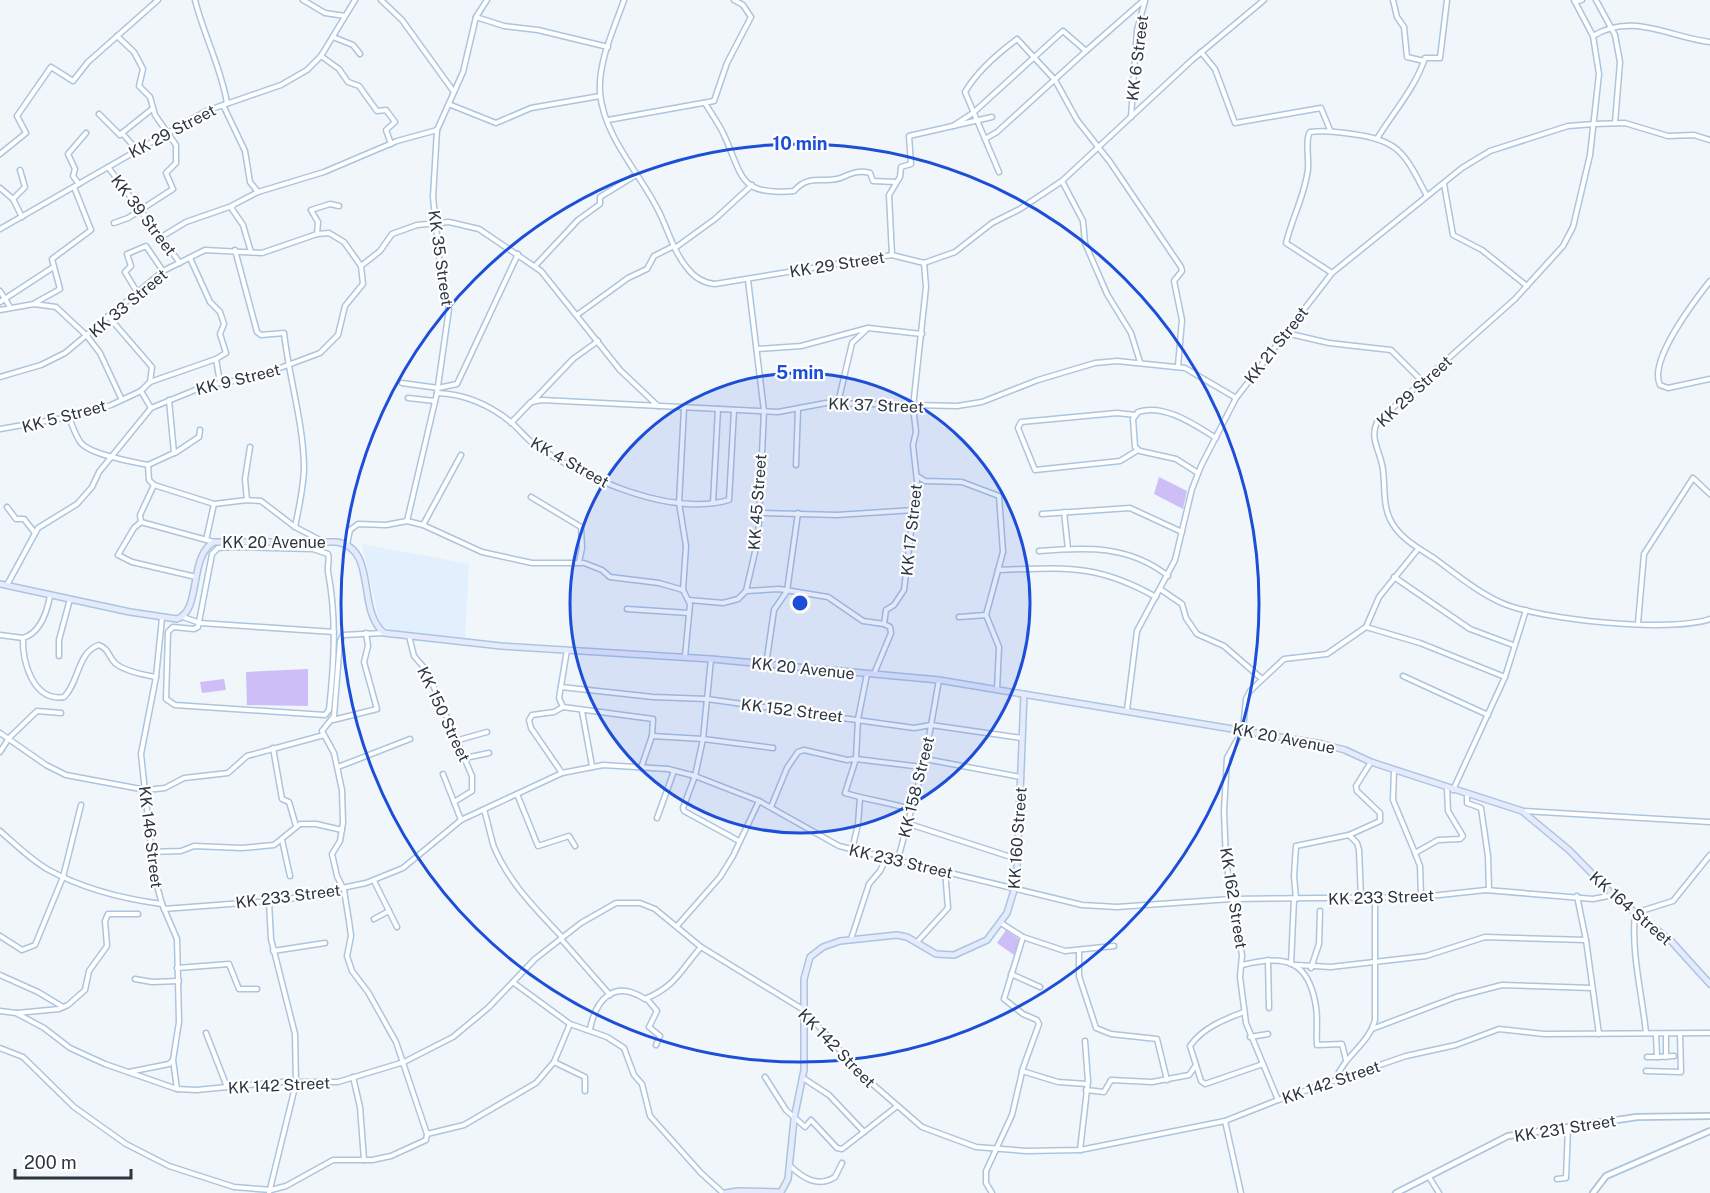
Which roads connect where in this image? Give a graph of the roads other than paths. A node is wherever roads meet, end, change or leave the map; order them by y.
1 (158, 0) edge
2 (195, 0) edge
3 (303, 0) edge
4 (355, 0) edge
5 (381, 0) edge
6 (487, 0) edge
7 (624, 0) edge
8 (734, 0) edge
9 (1145, 0) edge
10 (1264, 0) edge
11 (1393, 0) edge
12 (1447, 0) edge
13 (1582, 0) edge
14 (1596, 0) edge
15 (1575, 1) edge
16 (345, 16) junction
17 (476, 17) junction
18 (1610, 27) junction
19 (117, 36) junction
20 (1593, 36) junction
21 (333, 37) junction
22 (1710, 42) edge
23 (608, 47) junction
24 (1086, 51) junction
25 (1201, 52) junction
26 (360, 54) dead end
27 (321, 57) junction
28 (1035, 58) junction
29 (1424, 62) junction
30 (1055, 80) junction
31 (455, 93) junction
32 (600, 96) junction
33 (705, 103) junction
34 (225, 104) junction
35 (451, 105) junction
36 (152, 109) junction
37 (973, 113) junction
38 (99, 114) dead end
39 (992, 117) dead end
40 (1131, 117) junction
41 (608, 120) junction
42 (976, 121) junction
43 (1615, 123) junction
44 (1595, 124) junction
45 (953, 126) junction
46 (437, 130) junction
47 (1330, 130) junction
48 (167, 131) junction
49 (86, 133) dead end
50 (123, 133) junction
51 (1378, 137) junction
52 (985, 140) junction
53 (1710, 140) edge
54 (391, 144) junction
55 (1098, 146) junction
56 (137, 150) junction
57 (0, 154) edge
58 (108, 167) junction
59 (20, 170) dead end
60 (999, 172) dead end
61 (636, 175) junction
62 (1062, 181) junction
63 (896, 182) junction
64 (1444, 183) junction
65 (79, 184) junction
66 (752, 185) junction
67 (74, 187) junction
68 (0, 188) edge
69 (258, 192) junction
70 (1427, 196) junction
71 (13, 199) junction
72 (232, 206) junction
73 (339, 206) dead end
74 (139, 210) junction
75 (22, 217) junction
76 (437, 222) junction
77 (114, 223) dead end
78 (0, 229) edge
79 (317, 234) junction
80 (163, 236) junction
81 (675, 247) junction
82 (235, 250) junction
83 (251, 252) junction
84 (518, 254) junction
85 (892, 255) junction
86 (190, 258) junction
87 (180, 263) junction
88 (924, 263) junction
89 (361, 266) junction
90 (535, 266) junction
91 (52, 268) junction
92 (163, 271) junction
93 (1332, 273) junction
94 (748, 280) junction
95 (1710, 280) edge
96 (1527, 286) junction
97 (0, 291) edge
98 (137, 292) junction
99 (4, 298) junction
100 (0, 302) edge
101 (34, 304) junction
102 (10, 306) junction
103 (0, 310) edge
104 (577, 315) junction
105 (108, 316) junction
106 (868, 328) junction
107 (1286, 333) junction
108 (922, 334) junction
109 (87, 336) junction
110 (598, 341) junction
111 (757, 349) junction
112 (216, 359) junction
113 (1140, 362) junction
114 (288, 366) junction
115 (1178, 366) junction
116 (0, 377) edge
117 (1710, 379) edge
118 (1422, 381) junction
119 (150, 382) junction
120 (220, 383) junction
121 (402, 383) dead end
122 (437, 390) junction
123 (141, 391) junction
124 (121, 398) junction
125 (408, 398) dead end
126 (1236, 398) junction
127 (169, 400) junction
128 (435, 401) junction
129 (531, 402) junction
130 (838, 403) junction
131 (658, 406) junction
132 (914, 406) junction
133 (151, 408) junction
134 (684, 408) junction
135 (798, 409) junction
136 (718, 410) junction
137 (734, 410) junction
138 (764, 411) junction
139 (1136, 415) junction
140 (69, 417) junction
141 (511, 423) junction
142 (0, 429) edge
143 (200, 430) dead end
144 (1216, 438) junction
145 (250, 447) dead end
146 (1138, 450) junction
147 (174, 453) junction
148 (461, 455) dead end
149 (112, 457) junction
150 (148, 465) junction
151 (796, 465) dead end
152 (1198, 474) junction
153 (917, 476) junction
154 (154, 485) junction
155 (1710, 494) edge
156 (531, 498) dead end
157 (247, 500) junction
158 (679, 503) junction
159 (713, 503) junction
160 (214, 504) junction
161 (7, 507) dead end
162 (914, 510) junction
163 (1064, 512) junction
164 (759, 513) junction
165 (798, 513) junction
166 (1042, 514) dead end
167 (407, 521) junction
168 (141, 522) junction
169 (423, 525) junction
170 (295, 527) junction
171 (1182, 532) junction
172 (34, 533) junction
173 (206, 540) junction
174 (214, 542) junction
175 (322, 542) junction
176 (347, 544) junction
177 (1068, 549) junction
178 (1418, 549) junction
179 (1039, 551) dead end
180 (579, 562) junction
181 (998, 570) junction
182 (1168, 576) junction
183 (196, 577) junction
184 (1394, 577) junction
185 (0, 584) edge
186 (7, 585) junction
187 (1160, 589) junction
188 (683, 590) junction
189 (746, 591) junction
190 (788, 591) junction
191 (50, 596) junction
192 (1156, 597) junction
193 (70, 599) junction
194 (689, 600) junction
195 (627, 609) dead end
196 (1526, 610) junction
197 (689, 613) junction
198 (986, 615) junction
199 (183, 616) junction
200 (959, 616) dead end
201 (162, 618) junction
202 (1710, 619) edge
203 (1638, 623) junction
204 (200, 624) junction
205 (884, 624) junction
206 (1366, 627) junction
207 (334, 632) junction
208 (366, 633) junction
209 (384, 633) junction
210 (0, 635) edge
211 (409, 635) junction
212 (22, 638) junction
213 (1513, 645) junction
214 (567, 650) junction
215 (59, 656) dead end
216 (685, 657) junction
217 (711, 659) junction
218 (766, 665) junction
219 (871, 674) junction
220 (1403, 676) dead end
221 (156, 677) junction
222 (1505, 677) junction
223 (1262, 679) junction
224 (939, 681) junction
225 (561, 687) junction
226 (997, 690) junction
227 (1024, 694) junction
228 (707, 699) junction
229 (563, 707) junction
230 (1127, 710) junction
231 (582, 711) junction
232 (61, 713) dead end
233 (1488, 715) junction
234 (858, 719) junction
235 (332, 720) junction
236 (932, 725) junction
237 (1243, 729) junction
238 (487, 732) dead end
239 (0, 733) edge
240 (324, 735) junction
241 (652, 736) junction
242 (9, 738) junction
243 (1023, 738) junction
244 (410, 739) dead end
245 (703, 739) junction
246 (455, 741) junction
247 (273, 748) junction
248 (773, 748) dead end
249 (0, 752) edge
250 (489, 753) dead end
251 (464, 758) junction
252 (856, 759) junction
253 (925, 759) junction
254 (1371, 762) junction
255 (591, 765) junction
256 (338, 766) junction
257 (641, 768) junction
258 (922, 768) junction
259 (1394, 770) junction
260 (674, 771) junction
261 (562, 773) junction
262 (443, 774) dead end
263 (695, 776) junction
264 (1021, 777) junction
265 (1450, 789) junction
266 (146, 790) junction
267 (517, 794) junction
268 (1467, 795) junction
269 (860, 798) junction
270 (759, 801) junction
271 (454, 802) junction
272 (81, 805) dead end
273 (771, 807) junction
274 (910, 809) junction
275 (484, 810) junction
276 (1522, 812) junction
277 (657, 818) dead end
278 (461, 820) junction
279 (1710, 822) edge
280 (906, 823) junction
281 (296, 826) junction
282 (342, 830) junction
283 (0, 831) edge
284 (1349, 835) junction
285 (282, 840) junction
286 (739, 841) junction
287 (574, 846) dead end
288 (852, 850) junction
289 (150, 852) junction
290 (1415, 853) junction
291 (1710, 855) edge
292 (887, 857) junction
293 (898, 859) junction
294 (1017, 859) junction
295 (1708, 862) edge
296 (945, 870) junction
297 (290, 876) dead end
298 (63, 877) junction
299 (374, 881) junction
300 (1015, 887) junction
301 (344, 890) junction
302 (1489, 890) junction
303 (1577, 896) junction
304 (1613, 896) junction
305 (1375, 897) junction
306 (1421, 897) junction
307 (1361, 898) junction
308 (1231, 899) junction
309 (1295, 899) junction
310 (269, 902) junction
311 (163, 907) junction
312 (389, 911) junction
313 (1320, 911) dead end
314 (1635, 913) junction
315 (138, 914) dead end
316 (374, 919) dead end
317 (1001, 923) junction
318 (677, 926) junction
319 (397, 927) dead end
320 (0, 936) edge
321 (1023, 937) junction
322 (562, 938) junction
323 (851, 939) junction
324 (1586, 940) junction
325 (325, 942) dead end
326 (917, 942) junction
327 (1114, 946) dead end
328 (701, 947) junction
329 (1079, 950) junction
330 (273, 951) junction
331 (1268, 960) junction
332 (1375, 962) junction
333 (1242, 965) junction
334 (1294, 965) junction
335 (177, 968) junction
336 (1311, 968) junction
337 (1010, 974) junction
338 (0, 975) edge
339 (135, 979) dead end
340 (179, 981) junction
341 (514, 983) junction
342 (1710, 984) edge
343 (1040, 987) dead end
344 (1592, 988) junction
345 (257, 989) dead end
346 (610, 995) junction
347 (647, 999) junction
348 (63, 1007) junction
349 (1269, 1008) dead end
350 (0, 1011) edge
351 (804, 1011) junction
352 (1244, 1012) junction
353 (16, 1013) junction
354 (570, 1024) junction
355 (590, 1029) junction
356 (1372, 1029) junction
357 (206, 1033) dead end
358 (1710, 1033) edge
359 (1268, 1034) dead end
360 (1599, 1034) junction
361 (1646, 1034) junction
362 (1656, 1034) junction
363 (1666, 1034) junction
364 (1680, 1034) junction
365 (1250, 1037) junction
366 (1084, 1041) dead end
367 (656, 1045) dead end
368 (0, 1048) edge
369 (1674, 1056) dead end
370 (1647, 1057) dead end
371 (1657, 1057) junction
372 (1666, 1057) junction
373 (173, 1060) junction
374 (1346, 1060) junction
375 (404, 1062) junction
376 (554, 1062) junction
377 (1263, 1064) junction
378 (1196, 1065) junction
379 (1022, 1071) junction
380 (1646, 1071) dead end
381 (129, 1072) junction
382 (353, 1077) junction
383 (765, 1077) dead end
384 (803, 1078) junction
385 (1167, 1080) junction
386 (1336, 1080) junction
387 (296, 1083) junction
388 (1087, 1084) junction
389 (227, 1087) junction
390 (177, 1089) junction
391 (1086, 1090) junction
392 (585, 1091) dead end
393 (1278, 1100) junction
394 (896, 1107) junction
395 (1710, 1116) edge
396 (794, 1119) junction
397 (1225, 1121) junction
398 (1568, 1128) junction
399 (1710, 1131) edge
400 (864, 1132) junction
401 (427, 1134) junction
402 (995, 1149) junction
403 (1080, 1150) junction
404 (364, 1160) junction
405 (842, 1163) dead end
406 (790, 1166) junction
407 (1429, 1177) junction
408 (1557, 1179) dead end
409 (270, 1191) edge
410 (724, 1193) edge
411 (783, 1193) edge
412 (992, 1193) edge
413 (1241, 1193) edge
414 (1396, 1193) edge
415 (1439, 1193) edge
416 (1593, 1193) edge

1 - 19 street
2 - 34 street
3 - 16 street
4 - 16 street, KK 29 Street
5 - 31 street
6 - 17 street, KK 35 Street
7 - 23 street, KK 29 Street
8 - 33 street
9 - 24 street
9 - 40 street, KK 6 Street
10 - 25 street
11 - 29 street
12 - 29 street
13 - 15 street
14 - 18 street
15 - 20 street, KK 29 Street
16 - 21 street, KK 29 Street
17 - 23 street
17 - 31 street, KK 35 Street
18 - 20 street
18 - 22 street
18 - 43 street
19 - 36 street
19 - 57 street
20 - 44 street, KK 29 Street
21 - 26 street
21 - 27 street, KK 29 Street
23 - 32 street, KK 29 Street
24 - 28 street
24 - 30 street
25 - 40 street
25 - 47 street
27 - 34 street, KK 29 Street
27 - 54 street
28 - 30 street
28 - 37 street
28 - 37 street
29 - 51 street
30 - 52 street
30 - 55 street
31 - 35 street, KK 35 Street
32 - 35 street
32 - 41 street, KK 29 Street
33 - 41 street
33 - 66 street
34 - 48 street, KK 29 Street
34 - 69 street
35 - 46 street, KK 35 Street
36 - 48 street
36 - 50 street
37 - 42 street
37 - 45 street
38 - 50 street
39 - 42 street
40 - 55 street
41 - 61 street, KK 29 Street
42 - 45 street
42 - 52 street
43 - 44 street, KK 21 Street
43 - 53 street, KK 21 Street
44 - 64 street, KK 21 Street
44 - 96 street, KK 29 Street
45 - 63 street
46 - 54 street
46 - 76 street, KK 35 Street
47 - 51 street
47 - 93 street
48 - 56 street, KK 29 Street
48 - 74 street
49 - 65 street
50 - 56 street
51 - 70 street
52 - 60 street
54 - 69 street
55 - 62 street
55 - 115 street
56 - 58 street, KK 29 Street
58 - 65 street, KK 29 Street
58 - 74 street, KK 39 Street
59 - 71 street
61 - 81 street, KK 29 Street
61 - 90 street
62 - 88 street
62 - 113 street
63 - 66 street
63 - 85 street
64 - 70 street, KK 21 Street
64 - 96 street
65 - 67 street, KK 29 Street
66 - 81 street
67 - 75 street, KK 29 Street
67 - 91 street
68 - 71 street
69 - 72 street
70 - 93 street, KK 21 Street
71 - 75 street
72 - 80 street
72 - 83 street
73 - 79 street
74 - 77 street
74 - 80 street, KK 39 Street
75 - 78 street, KK 29 Street
76 - 84 street
76 - 89 street
76 - 122 street, KK 35 Street
79 - 83 street, KK 33 Street
79 - 89 street, KK 33 Street
80 - 87 street, KK 39 Street
81 - 94 street, KK 29 Street
81 - 104 street
82 - 83 street, KK 33 Street
82 - 86 street, KK 33 Street
82 - 114 street
84 - 90 street
84 - 122 street
85 - 88 street, KK 29 Street
85 - 94 street, KK 29 Street
86 - 87 street, KK 33 Street
86 - 112 street
87 - 92 street, KK 33 Street
88 - 108 street, KK 17 Street
89 - 114 street, KK 9 Street
90 - 104 street
91 - 99 street
91 - 101 street
92 - 98 street, KK 33 Street
92 - 98 street
93 - 107 street, KK 21 Street
94 - 111 street, KK 45 Street
95 - 117 street
96 - 118 street, KK 29 Street
97 - 99 street
98 - 105 street, KK 33 Street
99 - 100 street
99 - 102 street
101 - 102 street
101 - 109 street
102 - 103 street
104 - 110 street
105 - 109 street, KK 33 Street
105 - 119 street
106 - 108 street
106 - 111 street
106 - 130 street
107 - 118 street
107 - 126 street, KK 21 Street
108 - 132 street, KK 17 Street
109 - 116 street, KK 33 Street
109 - 124 street
110 - 129 street
110 - 131 street
111 - 138 street, KK 45 Street
112 - 119 street
112 - 120 street
113 - 115 street, KK 37 Street
113 - 132 street, KK 37 Street
114 - 120 street, KK 9 Street
114 - 170 street
115 - 126 street, KK 37 Street
118 - 178 street, KK 29 Street
119 - 123 street
120 - 127 street, KK 9 Street
121 - 122 street, KK 4 Street
122 - 128 street, KK 35 Street
122 - 141 street, KK 4 Street
123 - 124 street, KK 5 Street
123 - 133 street
124 - 140 street, KK 5 Street
125 - 128 street
126 - 144 street, KK 21 Street
127 - 133 street, KK 9 Street
127 - 147 street
128 - 167 street, KK 35 Street
129 - 131 street, KK 37 Street
129 - 141 street
130 - 132 street, KK 37 Street
130 - 135 street, KK 37 Street
131 - 134 street, KK 37 Street
132 - 153 street, KK 17 Street
133 - 149 street, KK 9 Street
134 - 136 street, KK 37 Street
134 - 158 street
135 - 138 street, KK 37 Street
135 - 151 street
136 - 137 street, KK 37 Street
136 - 159 street
137 - 138 street, KK 37 Street
137 - 159 street
138 - 164 street, KK 45 Street
139 - 144 street
139 - 146 street
139 - 146 street
140 - 142 street, KK 5 Street
140 - 149 street
141 - 158 street, KK 4 Street
143 - 147 street
144 - 152 street, KK 21 Street
145 - 157 street
146 - 152 street
147 - 150 street
148 - 169 street
149 - 150 street
149 - 172 street, KK 9 Street
150 - 154 street
152 - 171 street, KK 21 Street
153 - 162 street, KK 17 Street
153 - 181 street
154 - 160 street
154 - 168 street
155 - 203 street
156 - 180 street
157 - 160 street
157 - 170 street
158 - 159 street, KK 4 Street
158 - 188 street
160 - 173 street
161 - 172 street
162 - 165 street
162 - 205 street, KK 17 Street
163 - 166 street
163 - 171 street
163 - 177 street
164 - 165 street
164 - 189 street, KK 45 Street
165 - 190 street
167 - 169 street
167 - 176 street
168 - 173 street
168 - 183 street
169 - 180 street
170 - 175 street
171 - 182 street, KK 21 Street
172 - 186 street, KK 9 Street
173 - 174 street
174 - 175 main road, KK 20 Avenue
174 - 183 main road, KK 20 Avenue
175 - 176 main road, KK 20 Avenue
176 - 209 main road, KK 20 Avenue
177 - 179 street
177 - 182 street
178 - 184 street
178 - 196 street, KK 29 Street
180 - 188 street
181 - 192 street
181 - 198 street
182 - 187 street, KK 21 Street
183 - 199 main road, KK 20 Avenue
184 - 206 street
184 - 213 street
185 - 186 main road
186 - 191 main road
187 - 192 street, KK 21 Street
187 - 223 street
188 - 194 street
189 - 190 street
189 - 194 street
190 - 205 street
190 - 218 street
191 - 193 main road
191 - 212 street
192 - 230 street, KK 21 Street
193 - 201 main road
193 - 215 street
194 - 197 street
195 - 197 street
196 - 203 street, KK 29 Street
196 - 213 street
197 - 216 street
198 - 200 street
198 - 226 street
199 - 201 main road
199 - 204 street
201 - 221 street, KK 146 Street
202 - 203 street, KK 29 Street
204 - 207 street
204 - 207 street
204 - 207 street
205 - 219 street
206 - 222 street
206 - 223 street
208 - 209 street
208 - 235 street
208 - 235 street
209 - 211 main road, KK 20 Avenue
210 - 212 street
211 - 214 main road, KK 20 Avenue
211 - 246 street, KK 150 Street
212 - 221 street
213 - 222 street
214 - 216 main road, KK 20 Avenue
214 - 225 street
216 - 217 main road, KK 20 Avenue
217 - 218 main road, KK 20 Avenue
217 - 228 street
218 - 219 main road, KK 20 Avenue
219 - 224 main road, KK 20 Avenue
219 - 234 street
220 - 233 street
221 - 266 street, KK 146 Street
222 - 233 street
223 - 237 street
224 - 226 main road, KK 20 Avenue
224 - 236 street, KK 158 Street
225 - 228 street, KK 152 Street
225 - 229 street
226 - 227 main road, KK 20 Avenue
227 - 230 main road, KK 20 Avenue
227 - 243 main road, KK 160 Street
228 - 234 street, KK 152 Street
228 - 245 street
229 - 231 street
229 - 261 street
230 - 237 main road, KK 20 Avenue
231 - 241 street
231 - 255 street
232 - 242 street
233 - 265 street
234 - 236 street, KK 152 Street
234 - 252 street
235 - 240 street
236 - 243 street, KK 152 Street
236 - 253 street, KK 158 Street
237 - 254 main road, KK 20 Avenue
237 - 308 street, KK 162 Street
238 - 246 street
239 - 242 street
240 - 247 street
240 - 256 street
241 - 245 street
241 - 257 street
242 - 249 street
242 - 266 street
243 - 264 main road, KK 160 Street
244 - 256 street
245 - 248 street
245 - 263 street
246 - 251 street, KK 150 Street
247 - 266 street
247 - 281 street
250 - 251 street
251 - 271 street, KK 150 Street
252 - 258 street
252 - 269 street
252 - 273 street
253 - 258 street, KK 158 Street
253 - 264 street
254 - 259 main road, KK 20 Avenue
254 - 284 street
255 - 257 street, KK 233 Street
255 - 261 street, KK 233 Street
256 - 282 street
257 - 260 street, KK 233 Street
258 - 274 street, KK 158 Street
259 - 265 main road, KK 20 Avenue
259 - 290 street
260 - 263 street, KK 233 Street
260 - 277 street
261 - 267 street, KK 233 Street
262 - 271 street
263 - 270 street, KK 233 Street
263 - 286 street
264 - 294 main road, KK 160 Street
265 - 268 main road, KK 20 Avenue
265 - 290 street
266 - 289 street, KK 146 Street
267 - 275 street, KK 233 Street
267 - 287 street
268 - 276 main road, KK 20 Avenue
268 - 302 street
269 - 274 street
269 - 288 street
270 - 273 street, KK 233 Street
270 - 286 street
271 - 278 street
272 - 298 street
273 - 288 street, KK 233 Street
274 - 280 street, KK 158 Street
275 - 278 street, KK 233 Street
275 - 322 street
276 - 279 street, KK 20 Avenue
276 - 304 main road, KK 164 Street
278 - 299 street, KK 233 Street
280 - 293 street, KK 158 Street
280 - 294 street
281 - 282 street
281 - 285 street
282 - 301 street
283 - 298 street, KK 233 Street
284 - 307 street
284 - 309 street
285 - 289 street
285 - 297 street
286 - 318 street
288 - 292 street, KK 233 Street
289 - 311 street, KK 146 Street
290 - 306 street
291 - 295 street
292 - 293 street, KK 233 Street
292 - 323 street
293 - 296 street, KK 233 Street
294 - 300 main road, KK 160 Street
295 - 314 street
296 - 300 street, KK 233 Street
296 - 326 street
298 - 311 street, KK 233 Street
298 - 320 street
299 - 301 street, KK 233 Street
299 - 312 street
300 - 308 street, KK 233 Street
300 - 317 main road, KK 160 Street
301 - 310 street, KK 233 Street
301 - 375 street
302 - 303 street, KK 233 Street
302 - 306 street, KK 233 Street
303 - 304 street, KK 233 Street
303 - 324 street
304 - 314 main road, KK 164 Street
305 - 306 street, KK 233 Street
305 - 307 street, KK 233 Street
305 - 332 street
307 - 309 street, KK 233 Street
308 - 309 street, KK 233 Street
308 - 333 street, KK 162 Street
309 - 334 street
310 - 311 street, KK 233 Street
310 - 330 street
311 - 335 street, KK 146 Street
312 - 316 street
312 - 319 street
313 - 336 street
314 - 342 main road, KK 164 Street
314 - 361 street
315 - 348 street
317 - 321 street
317 - 326 main road, KK 160 Street
318 - 322 street, KK 142 Street
318 - 328 street, KK 142 Street
321 - 329 street
321 - 337 street
322 - 341 street, KK 142 Street
322 - 346 street
323 - 326 main road, KK 160 Street
323 - 351 main road, KK 160 Street
324 - 332 street
324 - 344 street
325 - 330 street
327 - 329 street
328 - 347 street
328 - 351 street, KK 142 Street
329 - 385 street
330 - 387 street
331 - 333 street
331 - 334 street
331 - 349 street
332 - 336 street
332 - 356 street
333 - 352 street, KK 162 Street
334 - 336 street
334 - 374 street
335 - 340 street, KK 146 Street
335 - 345 street
337 - 343 street
337 - 379 street
338 - 348 street
339 - 340 street
340 - 373 street, KK 146 Street
341 - 354 street
341 - 375 street, KK 142 Street
344 - 356 street
344 - 360 street
346 - 347 street
346 - 355 street
347 - 367 street
348 - 353 street
350 - 353 street, KK 142 Street
351 - 384 main road, KK 160 Street
351 - 394 street, KK 142 Street
352 - 365 street, KK 162 Street
352 - 378 street
353 - 381 street, KK 142 Street
354 - 355 street
354 - 376 street
355 - 410 street
356 - 374 street
357 - 389 street
358 - 364 street, KK 142 Street
359 - 365 street
360 - 361 street, KK 142 Street
360 - 386 street, KK 142 Street
361 - 362 street, KK 142 Street
362 - 363 street, KK 142 Street
362 - 371 street
363 - 364 street, KK 142 Street
363 - 372 street
364 - 380 street
365 - 377 street, KK 162 Street
366 - 388 street
368 - 409 street
369 - 372 street
370 - 371 street
371 - 372 street
373 - 381 street
373 - 390 street, KK 146 Street
374 - 386 street
375 - 382 street, KK 142 Street
375 - 401 street
376 - 392 street
376 - 401 street
377 - 378 street
377 - 393 street, KK 162 Street
378 - 385 street
379 - 388 street
379 - 402 street
381 - 390 street, KK 142 Street
382 - 387 street, KK 142 Street
382 - 404 street
383 - 396 street
384 - 396 main road, KK 160 Street
384 - 400 street
385 - 391 street
386 - 393 street, KK 142 Street
387 - 389 street, KK 142 Street
387 - 409 street
388 - 391 street
389 - 390 street, KK 142 Street
391 - 403 street
393 - 397 street, KK 142 Street
394 - 400 street
394 - 402 street, KK 142 Street
395 - 398 street, KK 231 Street
396 - 400 street
396 - 406 main road, KK 160 Street
397 - 403 street, KK 142 Street
397 - 413 street
398 - 407 street, KK 231 Street
398 - 408 street
399 - 416 street
401 - 404 street
402 - 403 street, KK 142 Street
402 - 412 street
404 - 409 street
405 - 406 street
406 - 411 main road, KK 160 Street
407 - 414 street, KK 231 Street
407 - 415 street
410 - 411 main road

